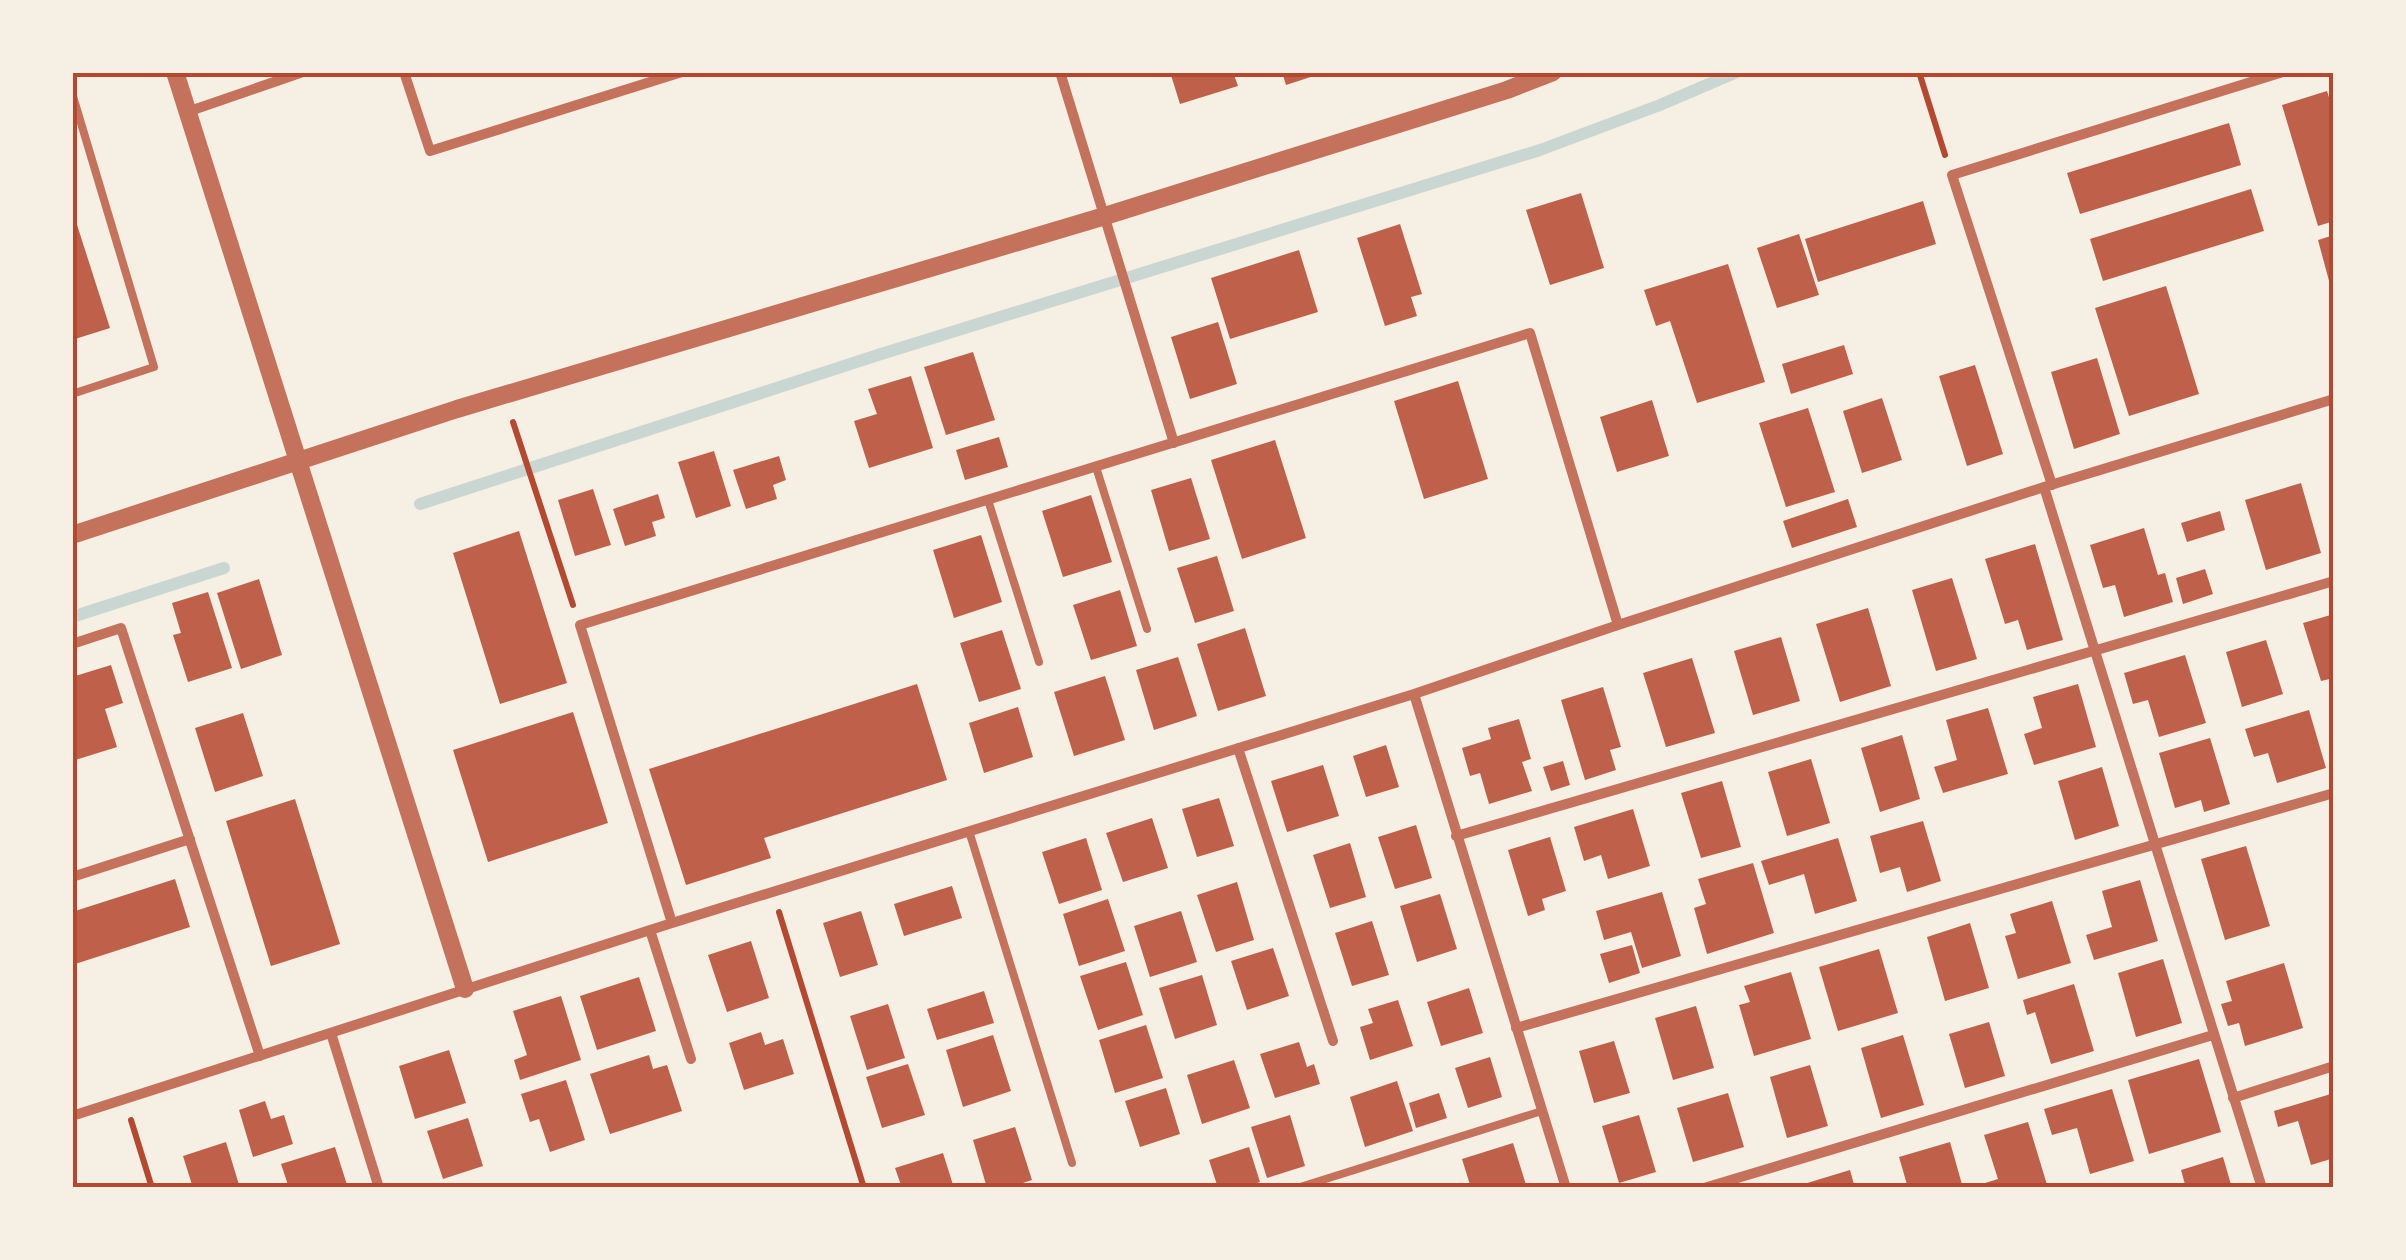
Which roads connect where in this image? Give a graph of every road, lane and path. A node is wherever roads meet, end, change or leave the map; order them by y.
1 (175, 72) edge
2 (304, 72) edge
3 (404, 72) edge
4 (682, 72) edge
5 (1060, 72) edge
6 (1552, 72) edge
7 (1918, 72) edge
8 (2283, 72) edge
9 (72, 93) edge
10 (187, 112) junction
11 (1952, 176) junction
12 (1105, 216) junction
13 (72, 394) edge
14 (2334, 399) edge
15 (1174, 443) junction
16 (524, 453) dead end
17 (297, 461) junction
18 (1096, 467) junction
19 (2048, 486) junction
20 (988, 500) junction
21 (72, 535) edge
22 (2334, 581) edge
23 (580, 625) junction
24 (1618, 625) junction
25 (1147, 629) dead end
26 (72, 644) edge
27 (2095, 651) junction
28 (1039, 662) dead end
29 (1414, 694) junction
30 (1238, 748) junction
31 (2334, 793) edge
32 (969, 831) junction
33 (1456, 836) junction
34 (190, 839) junction
35 (2154, 844) junction
36 (72, 877) edge
37 (772, 892) junction
38 (672, 923) junction
39 (650, 930) junction
40 (465, 989) junction
41 (1516, 1028) junction
42 (331, 1033) junction
43 (2213, 1035) junction
44 (1333, 1041) dead end
45 (260, 1056) junction
46 (692, 1059) dead end
47 (2334, 1066) edge
48 (2233, 1098) junction
49 (124, 1099) junction
50 (1542, 1110) junction
51 (72, 1116) edge
52 (1072, 1163) dead end
53 (152, 1188) edge
54 (379, 1188) edge
55 (864, 1188) edge
56 (1298, 1188) edge
57 (1566, 1188) edge
58 (1704, 1188) edge
59 (2262, 1188) edge

1 - 10 street
2 - 10 street
3 - 4 street
5 - 12 street
6 - 12 street
7 - 11 path
8 - 11 street
9 - 13 lane
10 - 17 street
11 - 19 street
12 - 15 street
12 - 17 street
14 - 19 street
15 - 18 street
15 - 24 street
16 - 23 path
17 - 21 street
17 - 40 street
18 - 20 street
18 - 25 lane
19 - 24 street
19 - 27 street
20 - 23 street
20 - 28 lane
22 - 27 street
23 - 38 street
24 - 29 street
26 - 34 street
27 - 33 street
27 - 35 street
29 - 30 street
29 - 33 street
30 - 32 street
30 - 44 street
31 - 35 street
32 - 37 street
32 - 52 lane
33 - 41 street
34 - 36 street
34 - 45 street
35 - 41 street
35 - 43 street
37 - 38 street
37 - 55 path
38 - 39 street
39 - 40 street
39 - 46 street
40 - 42 street
41 - 50 street
42 - 45 street
42 - 54 street
43 - 48 street
43 - 58 street
45 - 49 street
47 - 48 street
48 - 59 street
49 - 51 street
49 - 53 path
50 - 56 lane
50 - 57 street

